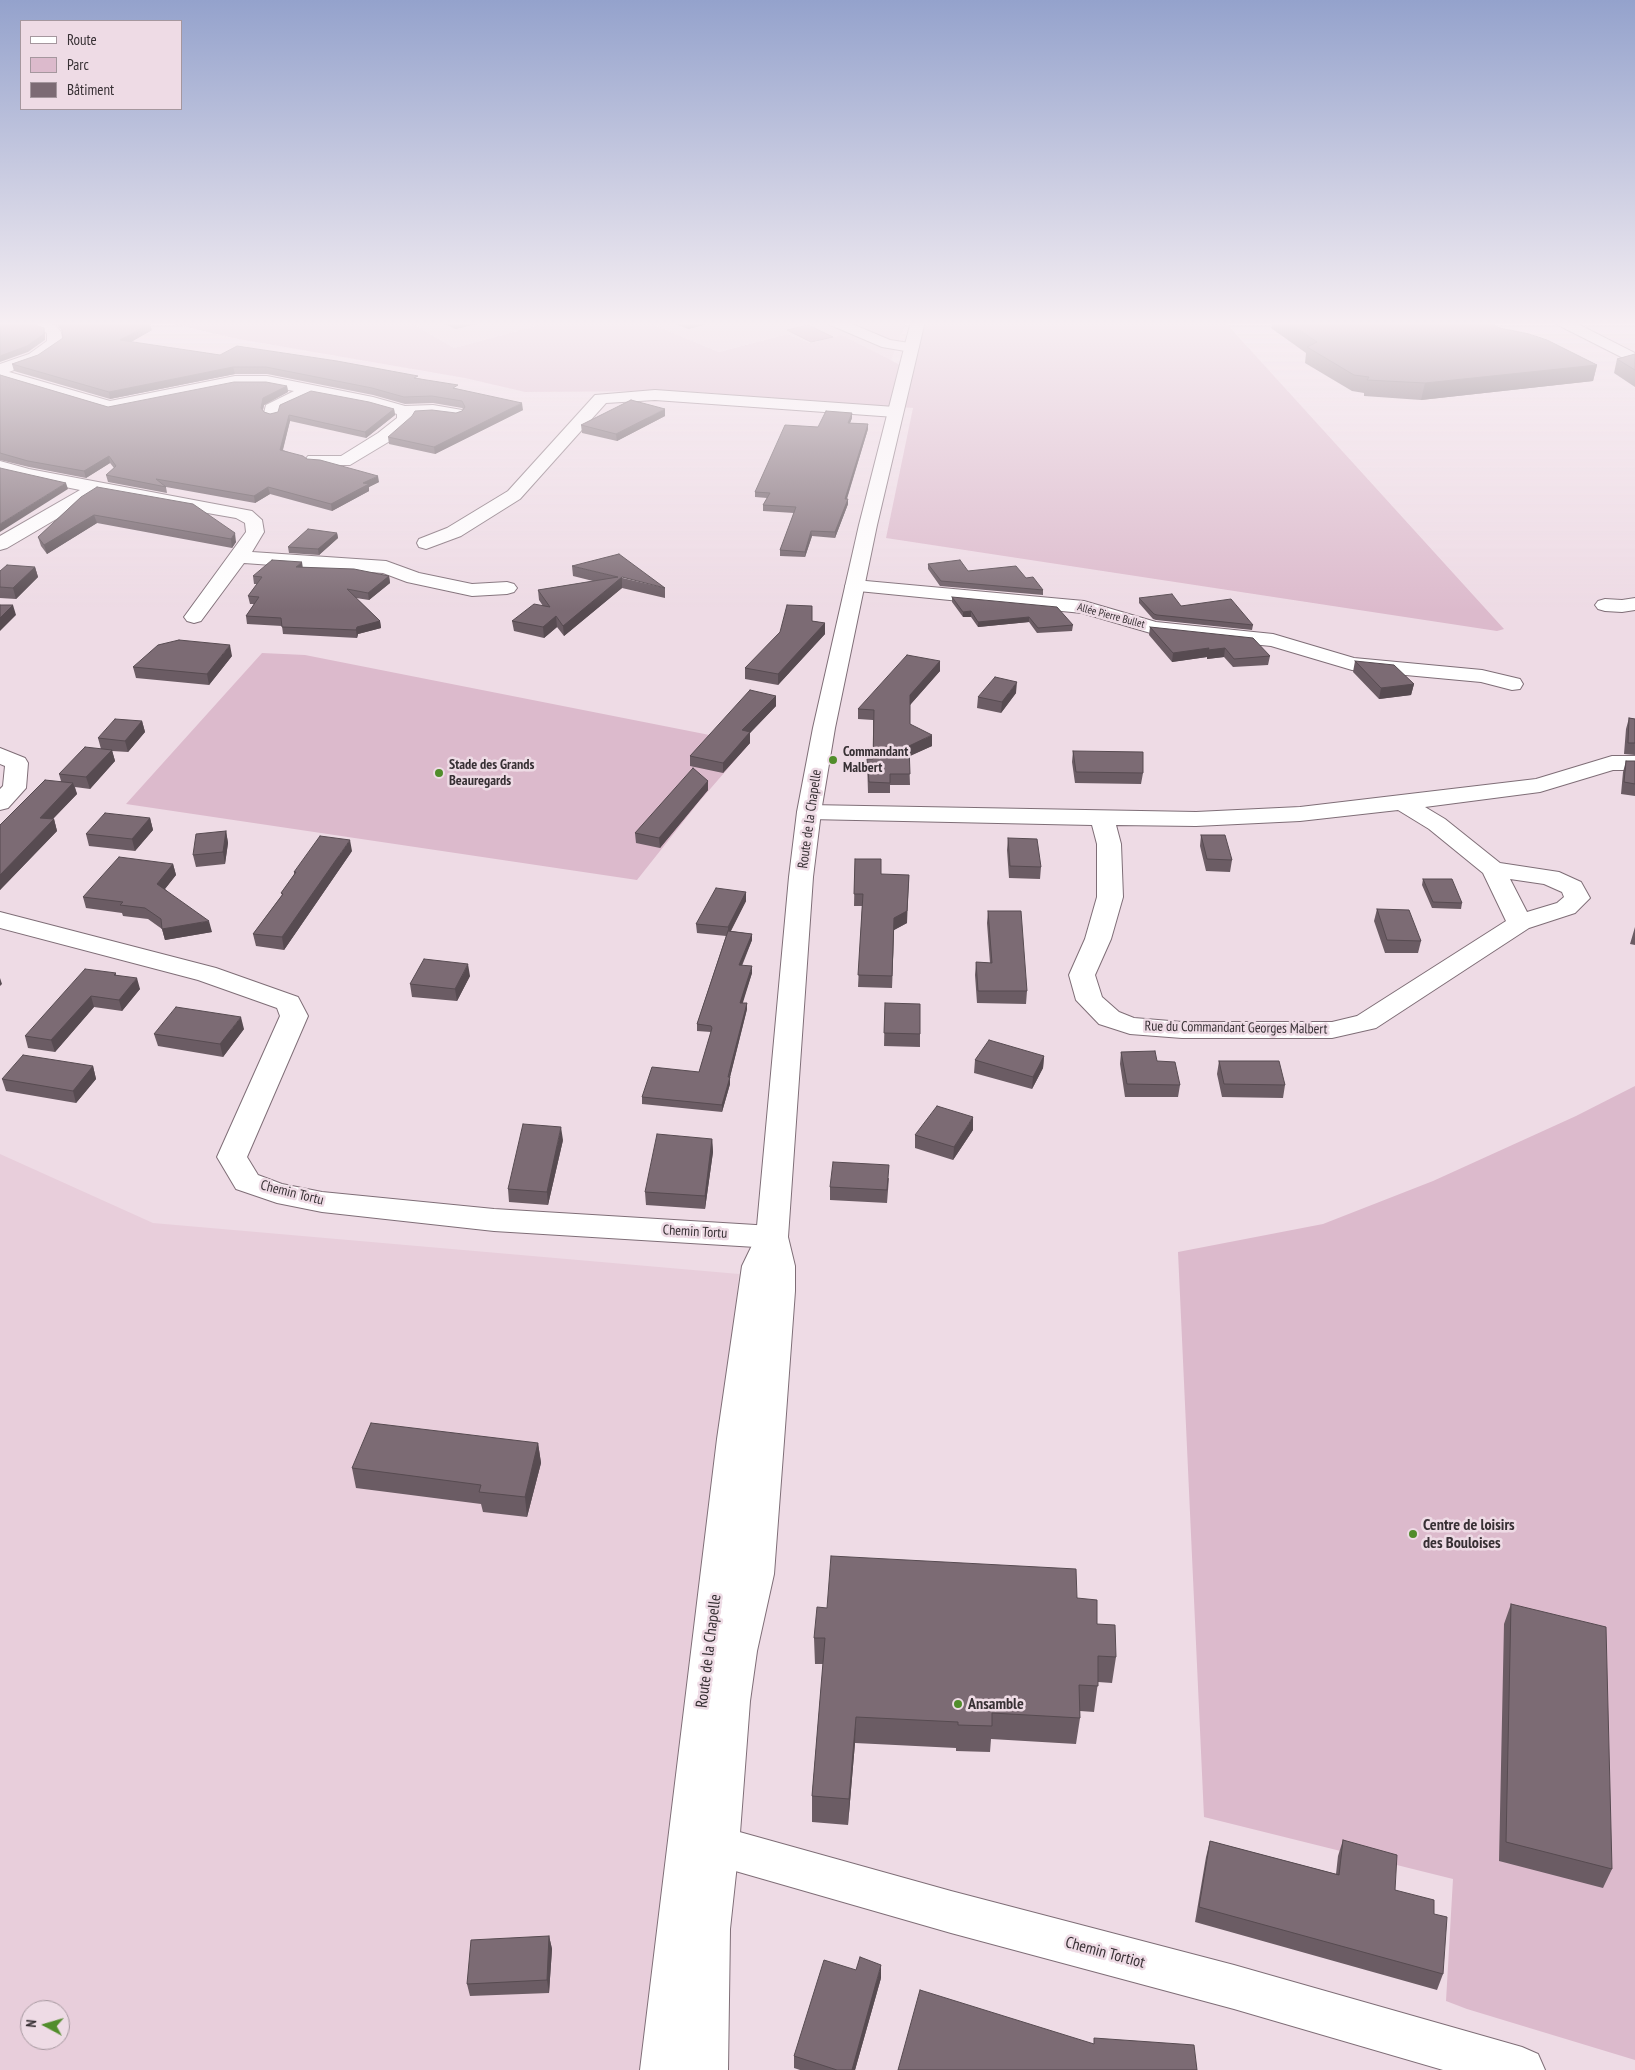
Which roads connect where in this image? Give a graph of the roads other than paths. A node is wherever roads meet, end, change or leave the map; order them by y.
1 (406, 418) edge
2 (583, 418) edge
3 (894, 418) edge
4 (314, 460) edge
5 (0, 466) edge
6 (96, 488) junction
7 (426, 543) dead end
8 (0, 544) edge
9 (239, 558) junction
10 (855, 586) junction
11 (507, 588) dead end
12 (1635, 604) edge
13 (1605, 605) dead end
14 (194, 617) dead end
15 (1512, 684) dead end
16 (0, 756) edge
17 (1635, 763) edge
18 (0, 803) edge
19 (1402, 803) junction
20 (809, 812) junction
21 (1102, 818) junction
22 (1493, 868) junction
23 (0, 920) edge
24 (1520, 923) junction
25 (772, 1237) junction
26 (702, 1845) junction
27 (663, 2070) edge
28 (705, 2070) edge
29 (1522, 2070) edge

1 - 4 street
2 - 7 street
3 - 10 street, Route de la Chapelle
5 - 6 street
6 - 8 street
6 - 9 street
9 - 11 street
9 - 14 street
10 - 15 street, Allée Pierre Bullet
10 - 20 street, Route de la Chapelle
12 - 13 street
16 - 18 street
17 - 19 street
19 - 21 street
19 - 22 street, Rue du Commandant Georges Malbert
20 - 21 street
20 - 25 street, Route de la Chapelle
21 - 24 street, Rue du Commandant Georges Malbert
22 - 24 street, Rue du Commandant Georges Malbert
22 - 24 street, Rue du Commandant Georges Malbert
23 - 25 street, Chemin Tortu
25 - 26 street, Route de la Chapelle
26 - 27 street, Route de la Chapelle
26 - 28 street, Route de la Chapelle
26 - 29 street, Chemin Tortiot

